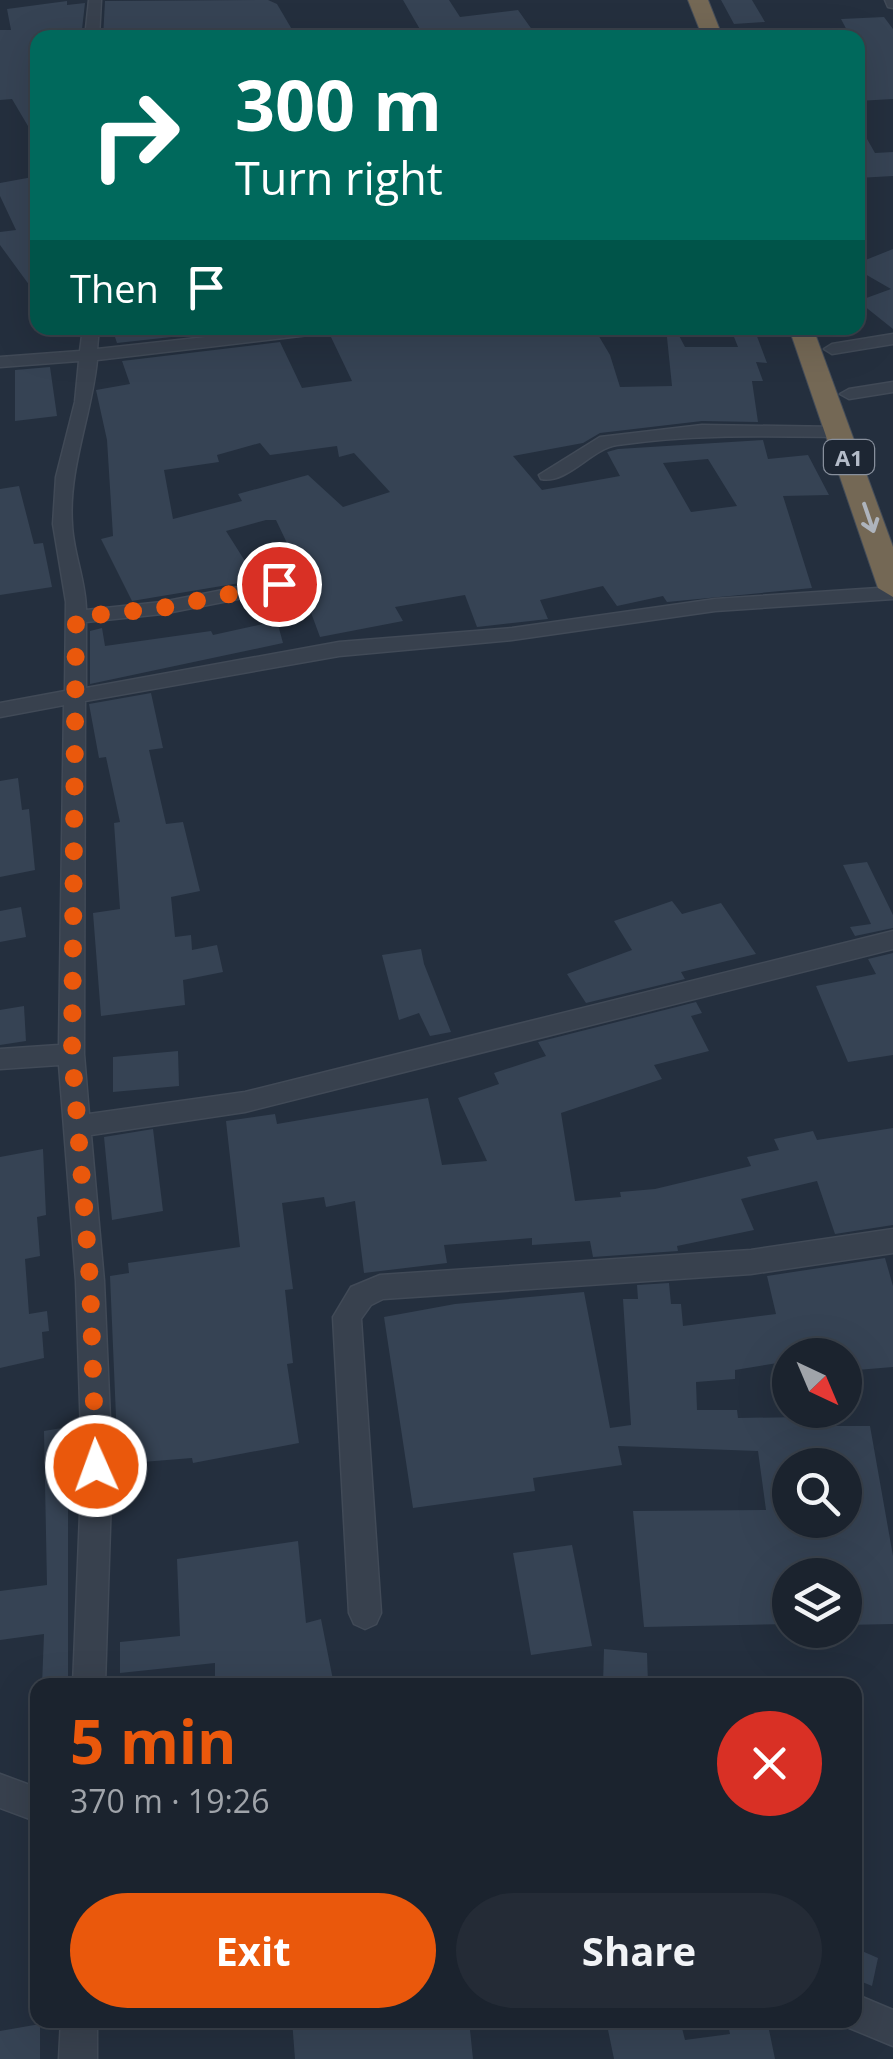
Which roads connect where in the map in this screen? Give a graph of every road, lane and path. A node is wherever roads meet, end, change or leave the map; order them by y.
1 (96, 0) edge
2 (678, 0) edge
3 (698, 0) edge
4 (93, 30) edge
5 (689, 30) edge
6 (710, 30) edge
7 (89, 335) edge
8 (266, 335) edge
9 (804, 335) edge
10 (828, 338) edge
11 (893, 338) edge
12 (86, 356) junction
13 (0, 362) edge
14 (893, 388) edge
15 (849, 394) junction
16 (840, 432) junction
17 (548, 475) dead end
18 (893, 509) edge
19 (279, 584) dead end
20 (893, 590) edge
21 (76, 617) junction
22 (75, 699) junction
23 (0, 710) edge
24 (893, 940) edge
25 (72, 1054) junction
26 (0, 1060) edge
27 (75, 1127) junction
28 (893, 1241) edge
29 (365, 1613) dead end
30 (89, 1678) edge
31 (0, 1791) edge
32 (30, 1802) edge
33 (862, 2015) edge
34 (79, 2028) edge
35 (893, 2028) edge
36 (78, 2059) edge

1 - 4 street
2 - 5 highway
3 - 6 highway
7 - 12 street
8 - 12 street
9 - 16 highway, A1
10 - 11 street
10 - 15 highway, A1
12 - 13 street
12 - 21 street
14 - 15 street
15 - 18 highway, A1
16 - 17 street
16 -> 20 highway, A1
19 - 21 street
20 - 22 street
21 - 22 street
22 - 23 street
22 - 25 street
24 - 27 street
25 - 26 street
25 - 27 street
27 - 30 street
28 - 29 street
31 - 32 street
33 - 35 street
34 - 36 street

